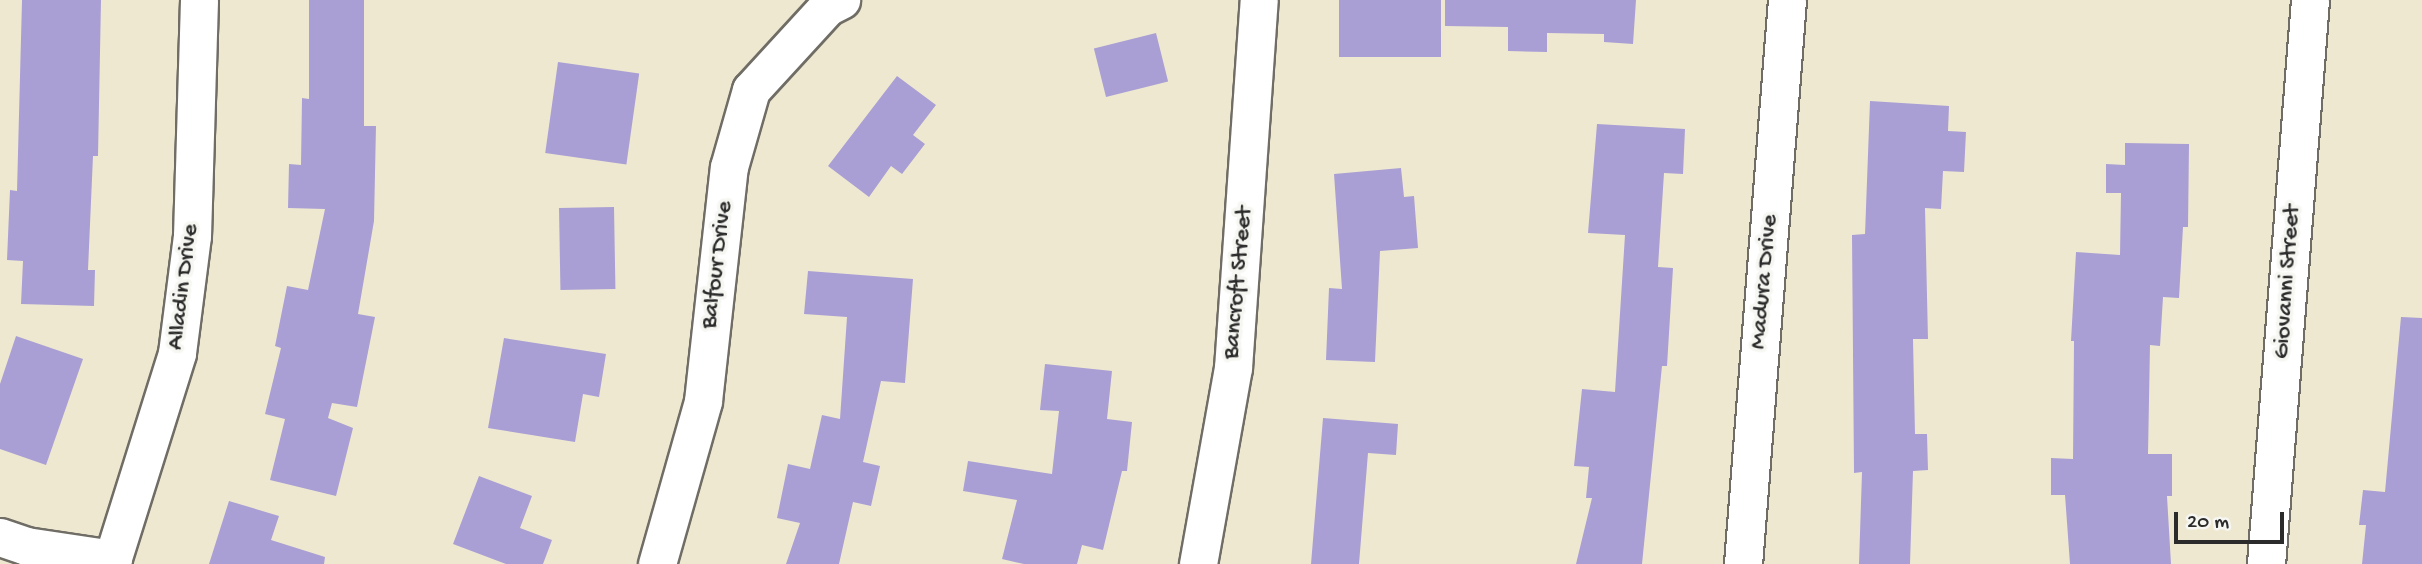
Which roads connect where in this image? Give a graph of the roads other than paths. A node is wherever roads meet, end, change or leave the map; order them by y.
1 (199, 0) edge
2 (841, 0) edge
3 (1259, 0) edge
4 (1787, 0) edge
5 (2310, 0) edge
6 (0, 537) edge
7 (112, 562) edge
8 (657, 564) edge
9 (1198, 564) edge
10 (1742, 564) edge
11 (2266, 564) edge

1 - 7 street, Alladin Drive
2 - 8 street, Balfour Drive
3 - 9 street, Bancroft Street
4 - 10 street, Madura Drive
5 - 11 street, Giovanni Street
6 - 7 street

